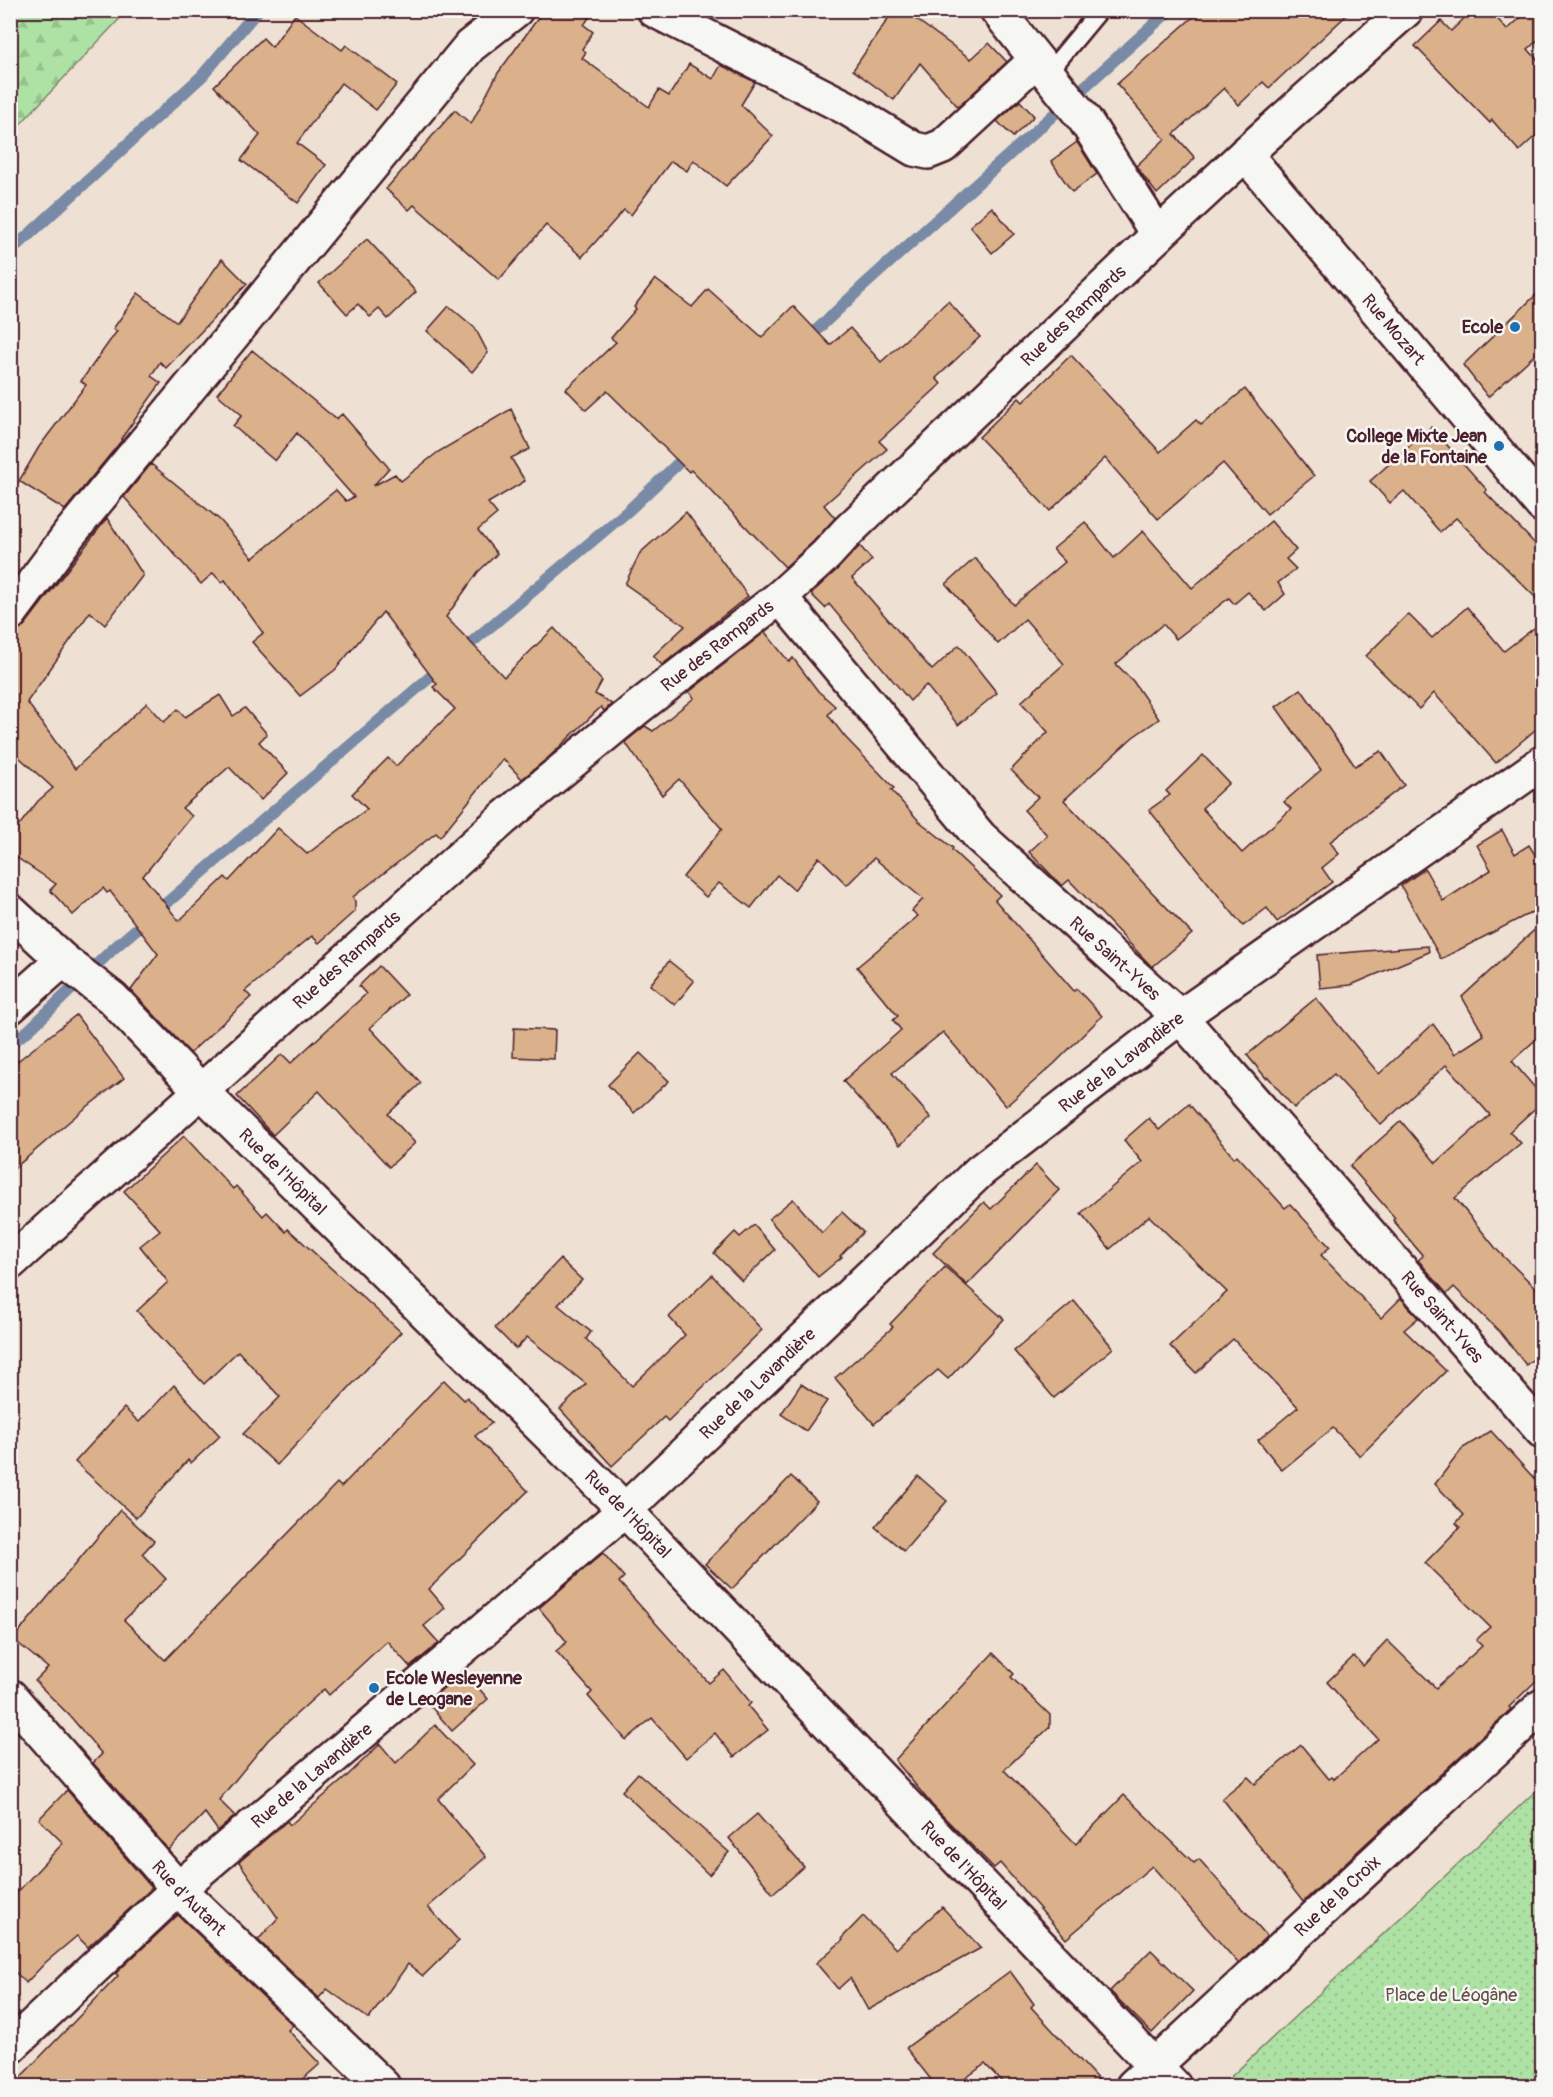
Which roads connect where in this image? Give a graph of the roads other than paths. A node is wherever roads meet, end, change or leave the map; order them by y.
1 (516, 10) edge
2 (654, 10) edge
3 (997, 10) edge
4 (1100, 10) edge
5 (1406, 10) edge
6 (1041, 67) junction
7 (1245, 154) junction
8 (1158, 235) junction
9 (1542, 505) edge
10 (780, 597) junction
11 (10, 614) edge
12 (1542, 764) edge
13 (10, 910) edge
14 (63, 960) junction
15 (10, 1007) edge
16 (1180, 1017) junction
17 (201, 1091) junction
18 (10, 1263) edge
19 (1542, 1431) edge
20 (625, 1510) junction
21 (10, 1696) edge
22 (1542, 1706) edge
23 (178, 1889) junction
24 (10, 2048) edge
25 (1154, 2080) edge
26 (383, 2086) edge

1 - 11 street
2 - 6 street
3 - 6 street
4 - 6 lane
5 - 7 street, Rue des Rampards
6 - 8 street
7 - 8 street, Rue des Rampards
7 - 9 street, Rue Mozart
8 - 10 street, Rue des Rampards
10 - 16 street, Rue Saint-Yves
10 - 17 street, Rue des Rampards
12 - 16 street, Rue de la Lavandière
13 - 14 street, Rue de l'Hôpital
14 - 15 street
14 - 17 street, Rue de l'Hôpital
16 - 19 street, Rue Saint-Yves
16 - 20 street, Rue de la Lavandière
17 - 18 street, Rue des Rampards
17 - 20 street, Rue de l'Hôpital
20 - 23 street, Rue de la Lavandière
20 - 25 street, Rue de l'Hôpital
21 - 23 street, Rue d'Autant
22 - 25 street, Rue de la Croix
23 - 24 street, Rue de la Lavandière
23 - 26 street, Rue d'Autant

